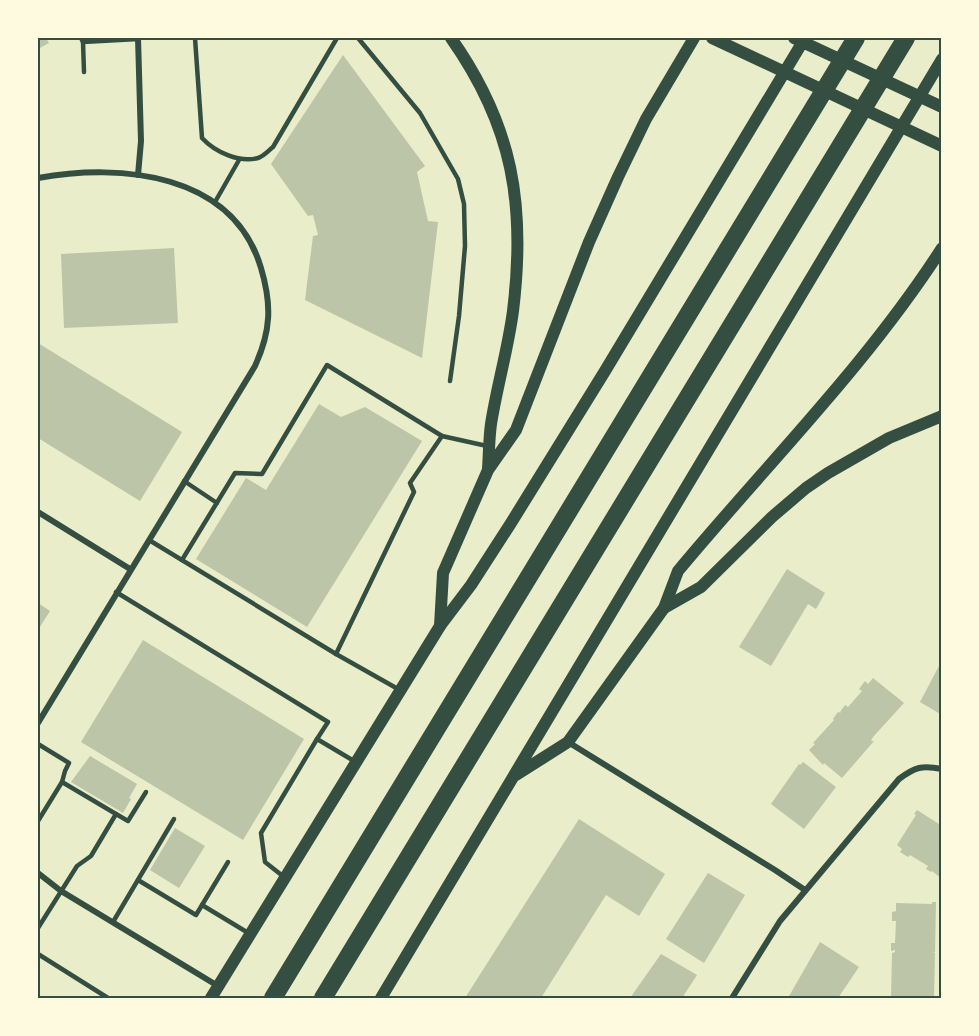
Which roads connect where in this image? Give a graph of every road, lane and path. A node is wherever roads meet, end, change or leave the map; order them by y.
1 (138, 38) edge
2 (195, 38) edge
3 (337, 38) edge
4 (358, 38) edge
5 (451, 38) edge
6 (694, 38) edge
7 (712, 38) edge
8 (794, 38) edge
9 (805, 38) edge
10 (856, 38) edge
11 (906, 38) edge
12 (82, 40) edge
13 (942, 59) edge
14 (84, 72) dead end
15 (942, 107) edge
16 (942, 146) edge
17 (239, 160) junction
18 (138, 175) junction
19 (38, 178) edge
20 (215, 202) junction
21 (942, 248) edge
22 (450, 381) dead end
23 (942, 416) edge
24 (442, 436) junction
25 (490, 447) junction
26 (488, 470) junction
27 (184, 481) junction
28 (217, 503) junction
29 (38, 512) edge
30 (148, 540) junction
31 (182, 560) junction
32 (130, 569) junction
33 (116, 592) junction
34 (664, 608) junction
35 (440, 626) junction
36 (336, 654) junction
37 (400, 690) junction
38 (38, 723) edge
39 (317, 739) junction
40 (568, 742) junction
41 (38, 744) edge
42 (356, 763) junction
43 (942, 769) edge
44 (515, 776) junction
45 (62, 782) junction
46 (146, 792) dead end
47 (116, 814) junction
48 (174, 819) dead end
49 (38, 821) edge
50 (228, 862) dead end
51 (38, 873) edge
52 (284, 878) junction
53 (138, 880) junction
54 (805, 890) junction
55 (61, 891) junction
56 (202, 905) junction
57 (113, 922) junction
58 (38, 928) edge
59 (250, 934) junction
60 (38, 954) edge
61 (218, 986) junction
62 (108, 999) edge
63 (211, 999) edge
64 (273, 999) edge
65 (323, 999) edge
66 (381, 999) edge
67 (732, 999) edge

1 - 12 lane
1 - 18 street
2 - 17 lane
3 - 17 lane
4 - 22 lane
5 - 25 main road
6 - 26 main road
7 - 16 main road
8 - 15 main road
9 - 35 main road
10 - 64 highway
11 - 65 highway
12 - 14 lane
13 - 44 main road
17 - 20 lane
18 - 19 street
18 - 20 street
20 - 27 street
21 - 34 main road
23 - 34 main road
24 - 25 lane
24 - 28 lane
24 - 36 lane
25 - 26 main road
26 - 35 main road
27 - 28 lane
27 - 30 street
28 - 31 lane
29 - 32 street
30 - 31 lane
30 - 32 street
31 - 36 lane
32 - 33 street
33 - 38 street
33 - 39 lane
34 - 40 main road
35 - 37 main road
36 - 37 lane
37 - 42 main road
39 - 42 lane
39 - 52 lane
40 - 44 main road
40 - 54 street
41 - 45 lane
42 - 52 main road
43 - 54 street
44 - 66 main road
45 - 47 lane
45 - 49 lane
46 - 47 lane
47 - 55 lane
48 - 53 lane
50 - 56 lane
51 - 55 street
52 - 59 main road
53 - 56 lane
53 - 57 lane
54 - 67 street
55 - 57 street
55 - 58 lane
56 - 59 lane
57 - 61 street
59 - 61 main road
60 - 62 lane
61 - 63 main road

